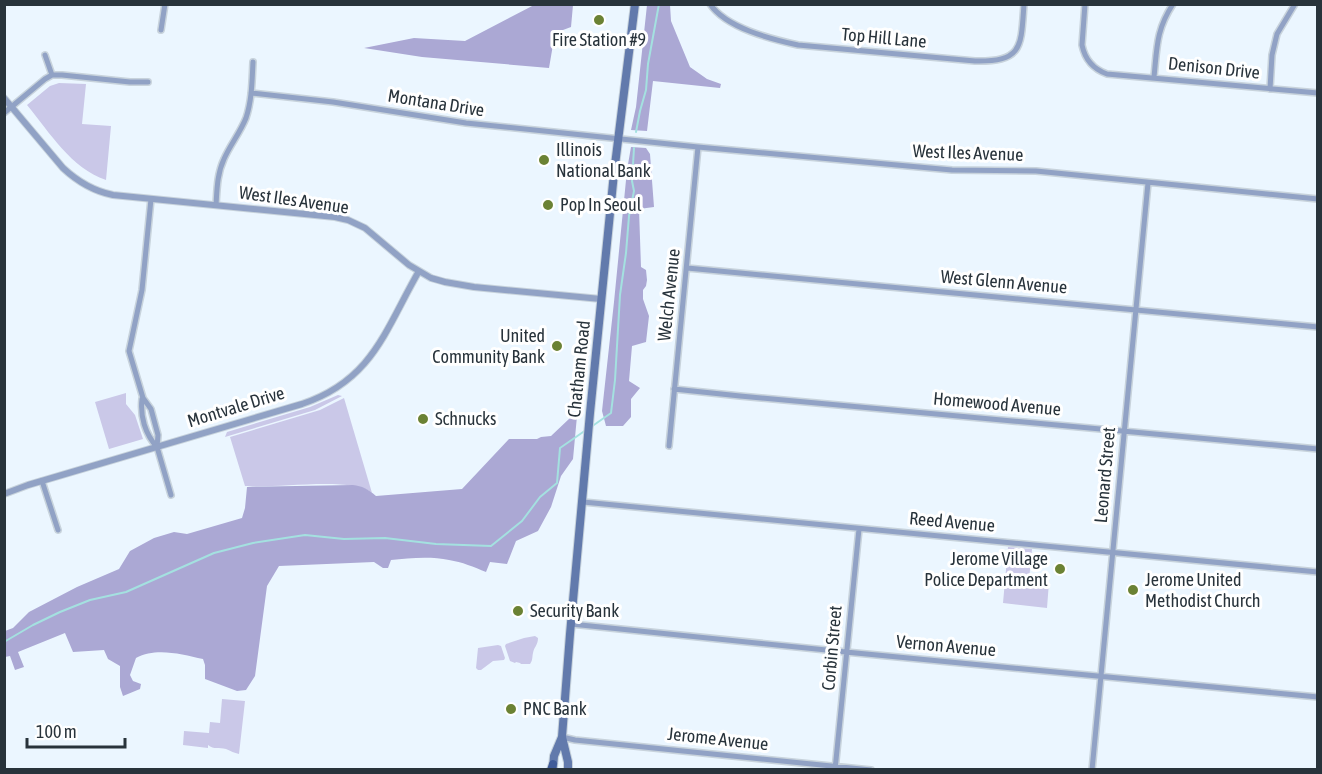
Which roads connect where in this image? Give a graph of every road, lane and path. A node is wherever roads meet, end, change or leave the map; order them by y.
1 (634, 4) edge
2 (710, 4) edge
3 (1024, 4) edge
4 (1085, 4) edge
5 (1173, 4) edge
6 (1295, 4) edge
7 (163, 5) edge
8 (161, 30) dead end
9 (45, 56) dead end
10 (253, 62) dead end
11 (52, 75) junction
12 (1154, 77) junction
13 (148, 81) dead end
14 (1270, 89) junction
15 (251, 93) junction
16 (1317, 93) edge
17 (4, 98) edge
18 (12, 107) junction
19 (4, 113) edge
20 (618, 138) junction
21 (698, 147) junction
22 (1148, 183) junction
23 (150, 199) junction
24 (1317, 199) edge
25 (216, 205) junction
26 (687, 268) junction
27 (419, 271) junction
28 (601, 299) junction
29 (1136, 310) junction
30 (1317, 327) edge
31 (675, 389) junction
32 (142, 398) junction
33 (1124, 431) junction
34 (669, 446) dead end
35 (157, 447) junction
36 (1317, 449) edge
37 (42, 481) junction
38 (4, 494) edge
39 (171, 495) dead end
40 (583, 502) junction
41 (859, 529) junction
42 (58, 530) dead end
43 (1113, 552) junction
44 (1317, 572) edge
45 (571, 624) junction
46 (847, 652) junction
47 (1101, 676) junction
48 (1317, 697) edge
49 (562, 737) junction
50 (836, 767) edge
51 (552, 768) edge
52 (568, 770) edge
53 (871, 770) edge
54 (1092, 770) edge

1 - 20 main road, Chatham Road
2 - 3 street, Top Hill Lane
4 - 12 street, Denison Drive
5 - 12 street
6 - 14 street
7 - 8 street
9 - 11 street
10 - 15 street
11 - 13 street
11 - 18 street
12 - 14 street, Denison Drive
14 - 16 street, Denison Drive
15 - 20 street, Montana Drive
15 - 25 street
17 - 18 street, West Iles Avenue
18 - 19 street
18 - 23 street, West Iles Avenue
20 - 21 street, West Iles Avenue
20 - 28 main road, Chatham Road
21 - 22 street, West Iles Avenue
21 - 26 street, Welch Avenue
22 - 24 street, West Iles Avenue
22 - 29 street, Leonard Street
23 - 25 street, West Iles Avenue
23 - 32 street
25 - 27 street, West Iles Avenue
26 - 29 street, West Glenn Avenue
26 - 31 street, Welch Avenue
27 - 28 street, West Iles Avenue
27 - 35 street, Montvale Drive
28 - 40 main road, Chatham Road
29 - 30 street, West Glenn Avenue
29 - 33 street, Leonard Street
31 - 33 street, Homewood Avenue
31 - 34 street, Welch Avenue
32 - 35 street
32 - 35 street
33 - 36 street, Homewood Avenue
33 - 43 street, Leonard Street
35 - 37 street, Montvale Drive
35 - 39 street
37 - 38 street, Montvale Drive
37 - 42 street
40 - 41 street, Reed Avenue
40 - 45 main road, Chatham Road
41 - 43 street, Reed Avenue
41 - 46 street, Corbin Street
43 - 44 street, Reed Avenue
43 - 47 street, Leonard Street
45 - 46 street, Vernon Avenue
45 - 49 main road, Chatham Road
46 - 47 street, Vernon Avenue
46 - 50 street, Corbin Street
47 - 48 street, Vernon Avenue
47 - 54 street, Leonard Street
49 - 50 street, Jerome Avenue
49 - 51 main road, Chatham Road
49 - 52 main road, Chatham Road
50 - 53 street, Jerome Avenue

